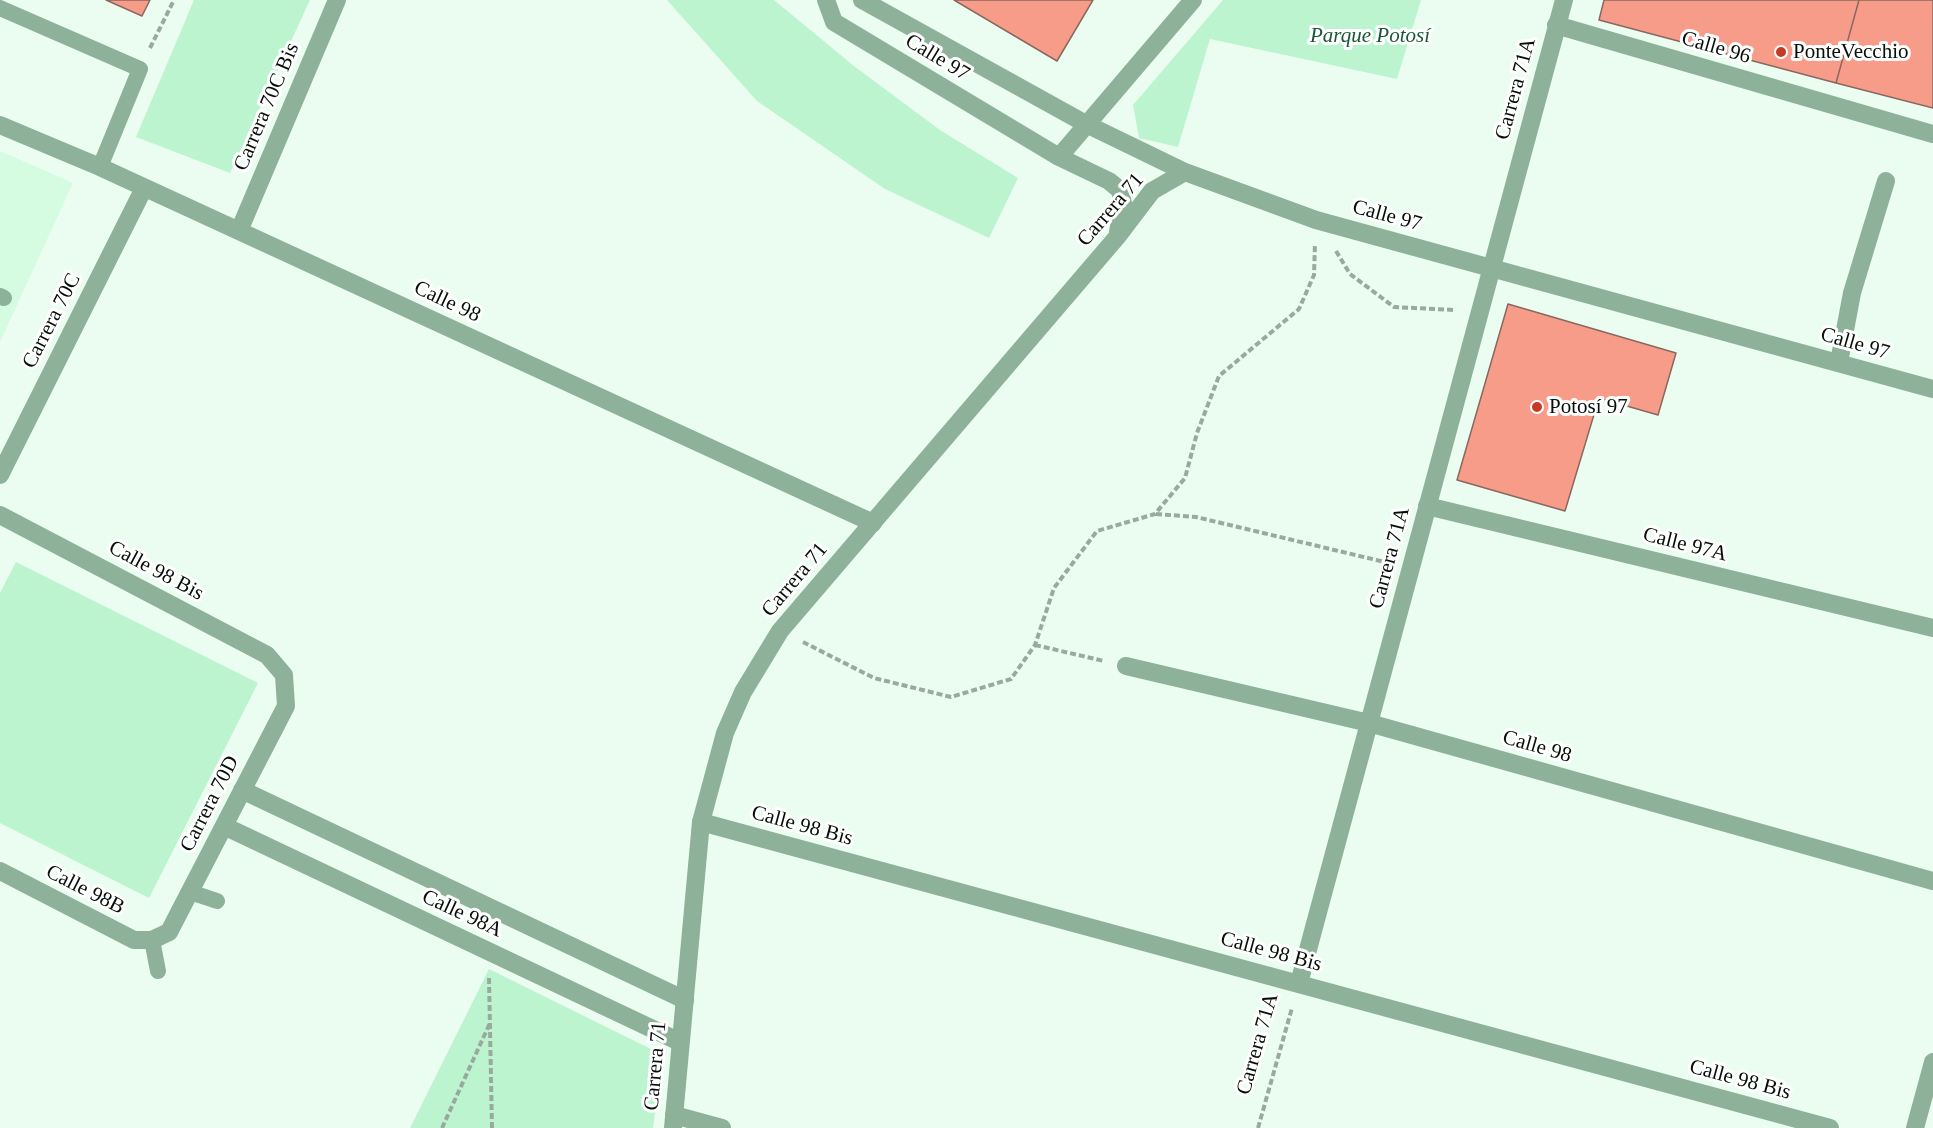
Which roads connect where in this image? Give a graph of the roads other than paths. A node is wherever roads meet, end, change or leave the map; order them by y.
1 (337, 0) edge
2 (826, 0) edge
3 (862, 0) edge
4 (1194, 0) edge
5 (1564, 0) edge
6 (0, 8) edge
7 (1556, 25) junction
8 (1086, 124) junction
9 (0, 125) edge
10 (1933, 134) edge
11 (1059, 158) junction
12 (100, 167) junction
13 (1185, 172) junction
14 (1886, 181) dead end
15 (144, 188) junction
16 (239, 231) junction
17 (1117, 237) junction
18 (1491, 268) junction
19 (1839, 362) junction
20 (1933, 389) edge
21 (0, 475) edge
22 (1427, 506) junction
23 (0, 515) edge
24 (873, 523) junction
25 (1933, 628) edge
26 (1126, 666) road end
27 (284, 675) joint
28 (1369, 723) junction
29 (242, 790) junction
30 (701, 822) junction
31 (224, 826) junction
32 (0, 871) edge
33 (1933, 881) edge
34 (190, 892) junction
35 (217, 901) dead end
36 (152, 940) junction
37 (158, 971) dead end
38 (1299, 983) junction
39 (685, 1000) junction
40 (680, 1042) junction
41 (1933, 1062) edge
42 (674, 1122) edge
43 (722, 1128) edge
44 (1830, 1128) edge
45 (1916, 1128) edge

1 - 16 street, Carrera 70C Bis
2 - 11 street, Calle 97
3 - 8 street, Calle 97
4 - 8 street
5 - 7 street, Carrera 71A
6 - 12 lane
7 - 10 street, Calle 96
7 - 18 street, Carrera 71A
8 - 11 street
8 - 13 street, Calle 97
9 - 12 street, Calle 98
11 - 17 street, Calle 97
12 - 15 street, Calle 98
13 - 17 street, Carrera 71
13 - 18 street, Calle 97
14 - 19 street
15 - 16 street, Calle 98
15 - 21 street, Carrera 70C
16 - 24 street, Calle 98
17 - 24 street, Carrera 71
18 - 19 street, Calle 97
18 - 22 street, Carrera 71A
19 - 20 street, Calle 97
22 - 25 street, Calle 97A
22 - 28 street, Carrera 71A
23 - 27 street, Calle 98 Bis
24 - 30 street, Carrera 71
26 - 28 street, Calle 98
27 - 29 street, Carrera 70D
28 - 33 street, Calle 98
28 - 38 street, Carrera 71A
29 - 31 street, Carrera 70D
29 - 39 street, Calle 98A
30 - 38 street, Calle 98 Bis
30 - 39 street, Carrera 71
31 - 34 street, Carrera 70D
31 - 40 street, Calle 98A
32 - 36 street, Calle 98B
34 - 35 lane
34 - 36 street, Carrera 70D
36 - 37 lane
38 - 44 street, Calle 98 Bis
39 - 40 street, Carrera 71
40 - 42 street, Carrera 71
41 - 45 street
42 - 43 street

